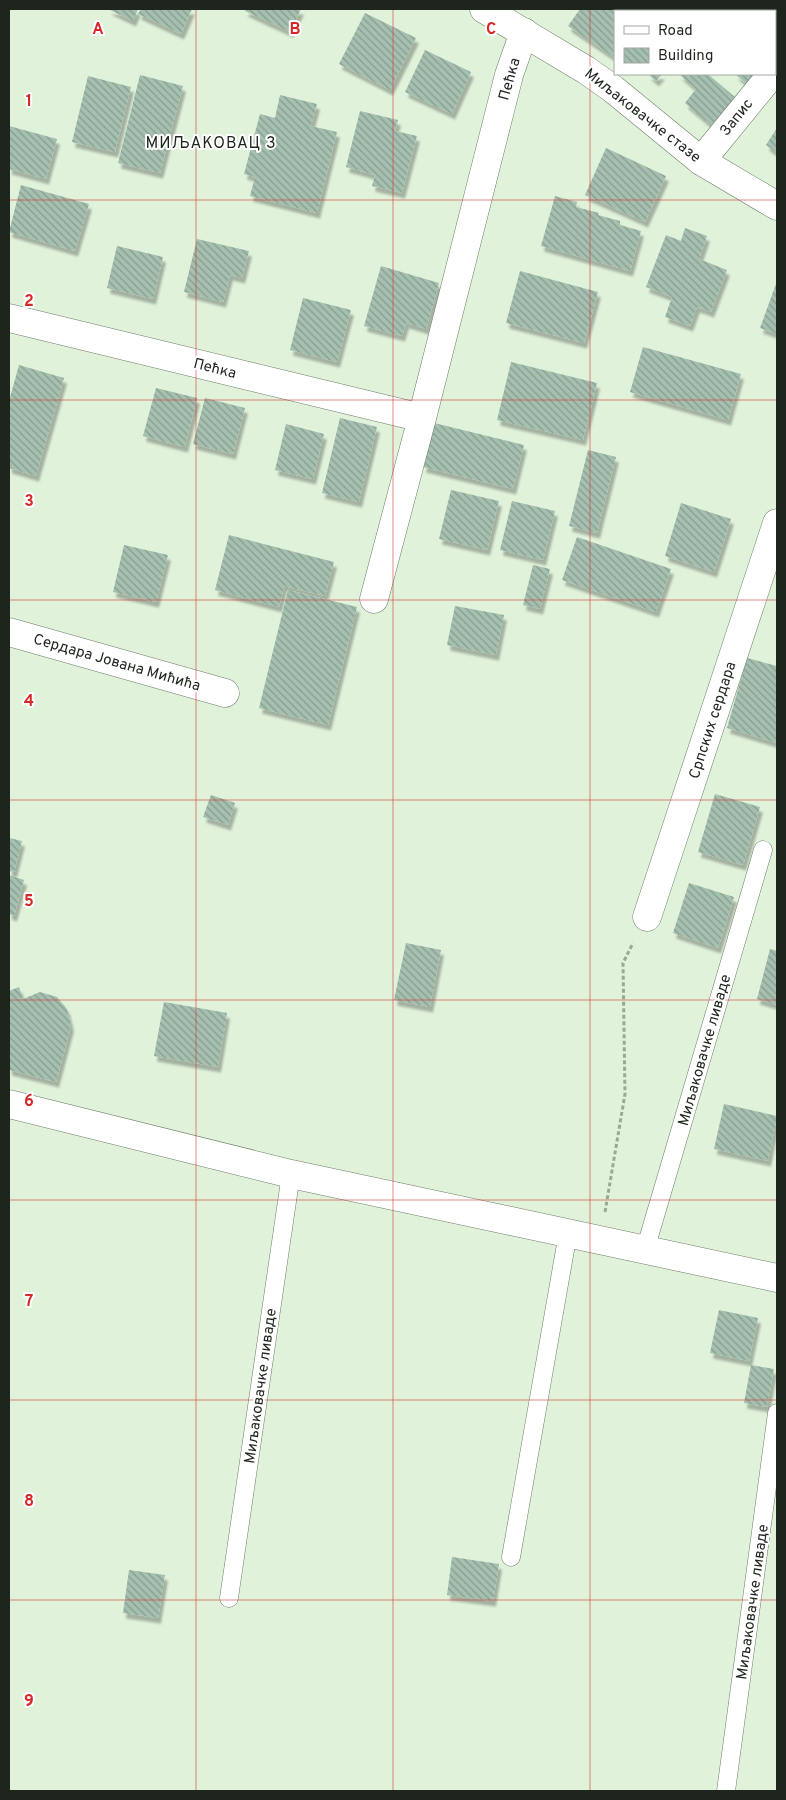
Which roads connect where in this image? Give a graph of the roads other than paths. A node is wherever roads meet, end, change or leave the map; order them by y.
1 (488, 10) edge
2 (524, 32) junction
3 (771, 75) edge
4 (701, 161) junction
5 (777, 206) edge
6 (9, 318) edge
7 (422, 418) junction
8 (777, 523) edge
9 (374, 599) dead end
10 (9, 632) edge
11 (224, 693) dead end
12 (763, 850) dead end
13 (647, 917) road end
14 (9, 1104) edge
15 (291, 1174) junction
16 (568, 1234) junction
17 (645, 1250) junction
18 (777, 1278) edge
19 (777, 1413) edge
20 (511, 1558) dead end
21 (228, 1598) dead end
22 (726, 1791) edge

1 - 2 street, Миљаковачке стазе
2 - 4 street, Миљаковачке стазе
2 - 7 street, Пећка
3 - 4 street, Запис
4 - 5 street, Миљаковачке стазе
6 - 7 street, Пећка
7 - 9 street, Пећка
8 - 13 street, Српских сердара
10 - 11 street, Сердара Јована Мићића
12 - 17 lane, Миљаковачке ливаде
14 - 15 street
15 - 16 street
15 - 21 lane, Миљаковачке ливаде
16 - 17 street
16 - 20 lane
17 - 18 street
19 - 22 lane, Миљаковачке ливаде

